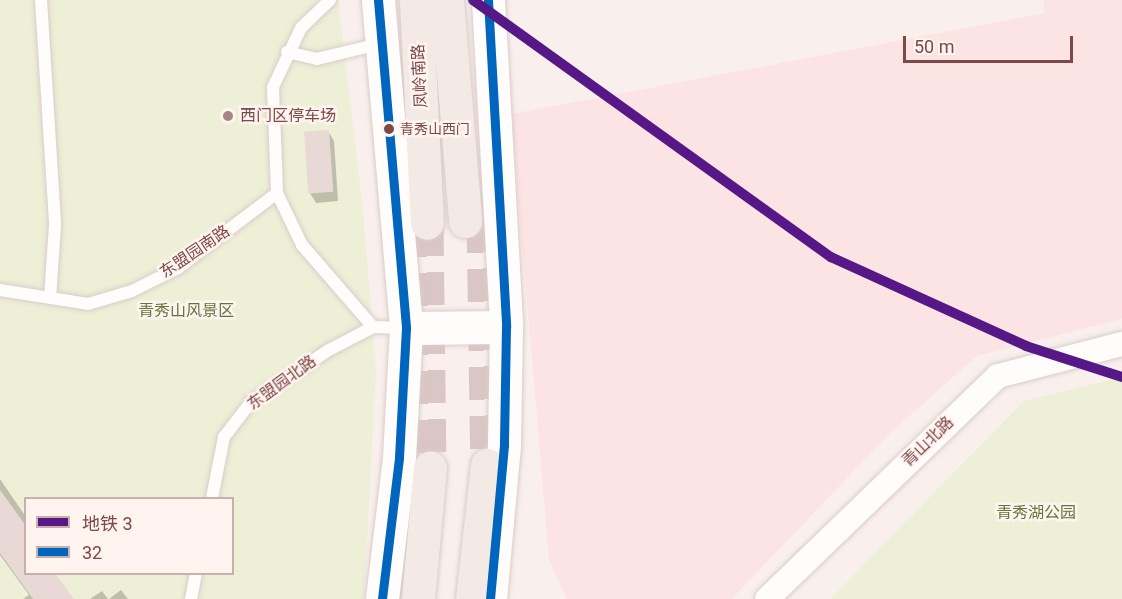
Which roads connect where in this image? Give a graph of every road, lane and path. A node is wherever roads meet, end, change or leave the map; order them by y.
1 (40, 0) edge
2 (330, 0) edge
3 (378, 0) edge
4 (399, 0) edge
5 (416, 0) edge
6 (447, 0) edge
7 (468, 0) edge
8 (488, 0) edge
9 (381, 44) junction
10 (287, 52) junction
11 (423, 134) junction
12 (277, 193) junction
13 (427, 223) tunnel mouth
14 (0, 290) edge
15 (50, 298) junction
16 (373, 327) junction
17 (506, 327) junction
18 (406, 328) junction
19 (1122, 344) edge
20 (430, 468) tunnel mouth
21 (212, 497) edge
22 (196, 575) edge
23 (191, 599) edge
24 (382, 599) edge
25 (418, 599) edge
26 (456, 599) edge
27 (472, 599) edge
28 (490, 599) edge
29 (767, 599) edge

1 - 15 lane
2 - 10 lane
3 - 9 street
4 - 11 main road
5 - 11 main road, 凤岭南路
6 - 7 main road, 凤岭南路
8 - 17 street
9 - 10 lane
9 - 18 street
10 - 12 lane
11 - 13 main road, 凤岭南路
12 - 15 lane, 东盟园南路
12 - 16 lane
14 - 15 lane, 东盟园南路
16 - 18 lane
16 - 21 lane, 东盟园北路
17 - 18 street
17 - 28 street
18 - 24 street
19 - 29 street, 青山北路
20 - 25 main road
22 - 23 lane
26 - 27 main road

